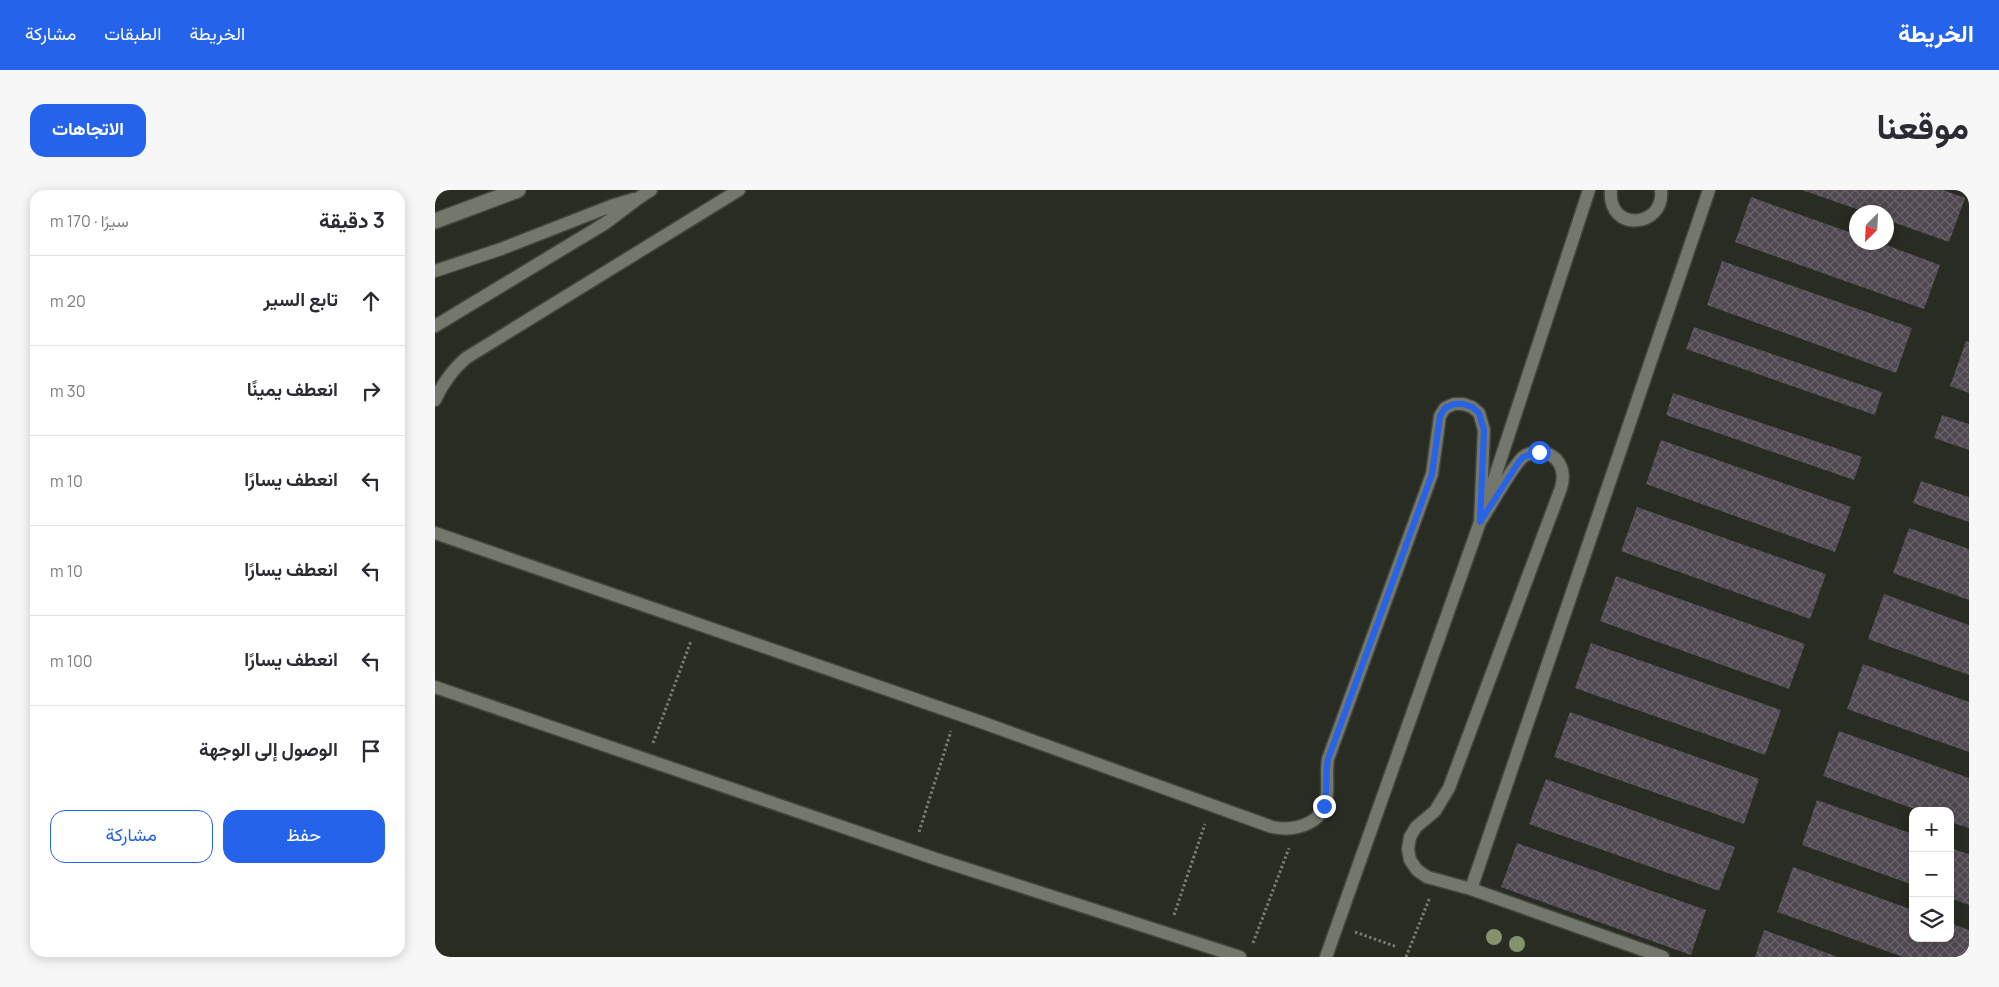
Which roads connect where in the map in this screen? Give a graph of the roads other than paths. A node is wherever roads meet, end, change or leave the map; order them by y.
1 (518, 190) edge
2 (651, 190) edge
3 (739, 190) edge
4 (1589, 190) edge
5 (1611, 190) edge
6 (1661, 190) edge
7 (1709, 190) edge
8 (636, 198) junction
9 (435, 221) edge
10 (435, 271) edge
11 (435, 326) edge
12 (435, 400) edge
13 (1480, 522) junction
14 (435, 533) edge
15 (435, 687) edge
16 (1471, 889) junction
17 (1207, 952) edge
18 (1240, 957) edge
19 (1326, 957) edge
20 (1663, 957) edge

1 - 9 street
2 - 8 lane
3 - 12 lane
4 - 13 lane
5 - 6 lane
7 - 16 lane
8 - 10 lane
8 - 11 lane
13 - 14 lane
13 - 16 lane
13 - 19 lane
15 - 17 lane
16 - 20 lane
17 - 18 lane

